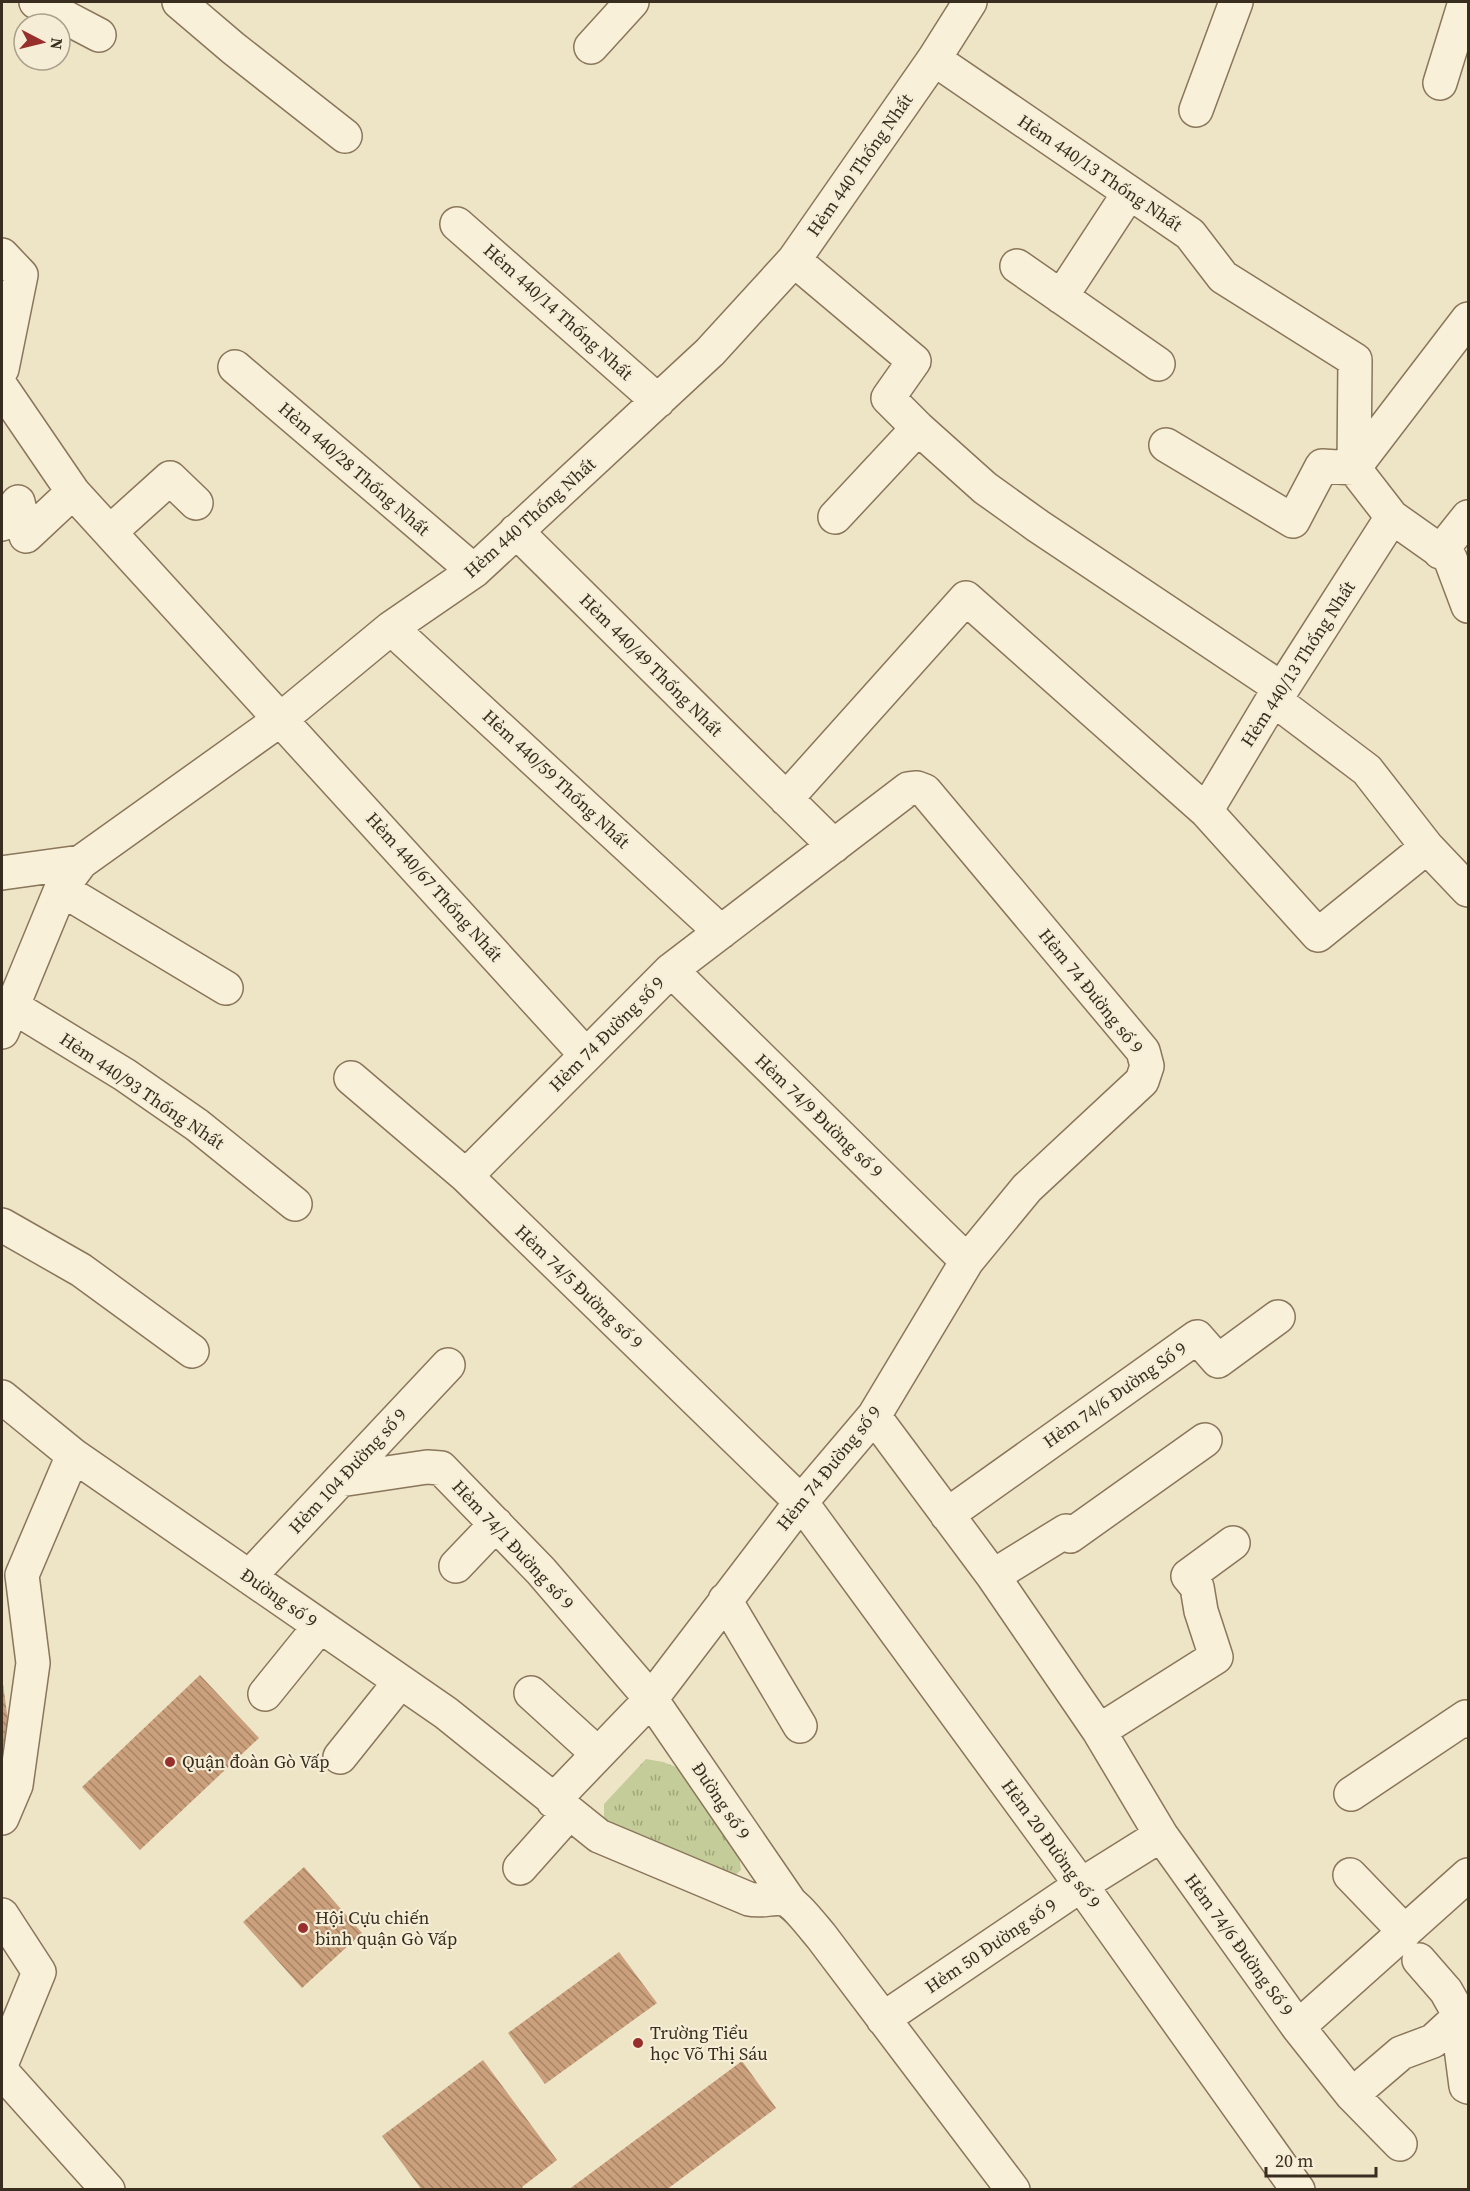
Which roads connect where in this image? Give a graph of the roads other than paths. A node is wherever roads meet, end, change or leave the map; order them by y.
1 (36, 2) edge
2 (179, 2) edge
3 (632, 2) edge
4 (970, 2) edge
5 (1236, 2) edge
6 (1464, 2) edge
7 (99, 35) dead end
8 (591, 47) dead end
9 (934, 59) junction
10 (1440, 83) dead end
11 (1196, 110) dead end
12 (345, 136) dead end
13 (1129, 193) junction
14 (458, 224) dead end
15 (2, 255) edge
16 (794, 260) junction
17 (1017, 266) dead end
18 (1061, 297) junction
19 (1468, 319) edge
20 (1158, 364) dead end
21 (235, 367) dead end
22 (2, 369) edge
23 (2, 388) edge
24 (658, 401) junction
25 (918, 428) junction
26 (1166, 445) dead end
27 (1354, 468) junction
28 (73, 492) junction
29 (196, 503) dead end
30 (835, 517) dead end
31 (1392, 517) junction
32 (1468, 517) edge
33 (2, 524) edge
34 (516, 531) junction
35 (110, 532) junction
36 (1440, 552) junction
37 (474, 571) junction
38 (1468, 606) edge
39 (391, 628) junction
40 (1278, 694) junction
41 (281, 719) junction
42 (786, 799) junction
43 (1206, 811) junction
44 (834, 846) junction
45 (1427, 847) junction
46 (81, 862) junction
47 (2, 873) edge
48 (61, 889) junction
49 (1468, 890) edge
50 (721, 932) junction
51 (671, 970) junction
52 (226, 988) dead end
53 (7, 1019) edge
54 (586, 1055) junction
55 (351, 1078) dead end
56 (466, 1176) junction
57 (296, 1204) dead end
58 (2, 1225) edge
59 (968, 1261) junction
60 (1278, 1317) dead end
61 (192, 1351) dead end
62 (448, 1365) dead end
63 (2, 1397) edge
64 (874, 1416) junction
65 (1205, 1440) dead end
66 (73, 1455) junction
67 (340, 1480) junction
68 (801, 1502) junction
69 (947, 1515) junction
70 (496, 1524) junction
71 (1233, 1543) dead end
72 (456, 1566) dead end
73 (993, 1576) junction
74 (249, 1577) junction
75 (725, 1600) junction
76 (320, 1626) junction
77 (400, 1682) junction
78 (531, 1693) dead end
79 (265, 1694) dead end
80 (651, 1699) junction
81 (1468, 1721) edge
82 (800, 1726) dead end
83 (1099, 1731) junction
84 (598, 1755) junction
85 (340, 1757) dead end
86 (1351, 1794) dead end
87 (561, 1807) junction
88 (2, 1818) edge
89 (1161, 1835) junction
90 (520, 1868) dead end
91 (1350, 1875) dead end
92 (1468, 1875) edge
93 (1081, 1885) junction
94 (790, 1902) junction
95 (2, 1915) edge
96 (1412, 1946) junction
97 (1464, 2018) edge
98 (883, 2019) junction
99 (1298, 2027) junction
100 (1468, 2087) edge
101 (1352, 2095) junction
102 (1400, 2144) dead end
103 (108, 2190) edge
104 (1013, 2190) edge
105 (1298, 2190) edge

1 - 7 street
2 - 12 street
3 - 8 street
4 - 9 street, Hẻm 440 Thống Nhất
5 - 11 street
6 - 10 street
9 - 13 street, Hẻm 440/13 Thống Nhất
9 - 16 street, Hẻm 440 Thống Nhất
13 - 18 street
13 - 27 street, Hẻm 440/13 Thống Nhất
14 - 24 street, Hẻm 440/14 Thống Nhất
15 - 22 street
16 - 24 street, Hẻm 440 Thống Nhất
16 - 25 street
17 - 18 street
18 - 20 street
19 - 27 street
21 - 37 street, Hẻm 440/28 Thống Nhất
23 - 28 street, Hẻm 440/67 Thống Nhất
24 - 34 street, Hẻm 440 Thống Nhất
25 - 30 street
25 - 40 street
26 - 27 street
27 - 31 street
28 - 33 street
28 - 35 street, Hẻm 440/67 Thống Nhất
29 - 35 street
31 - 36 street
31 - 40 street, Hẻm 440/13 Thống Nhất
32 - 36 street
34 - 37 street, Hẻm 440 Thống Nhất
34 - 42 street, Hẻm 440/49 Thống Nhất
35 - 41 street, Hẻm 440/67 Thống Nhất
36 - 38 street
37 - 39 street, Hẻm 440 Thống Nhất
39 - 41 street, Hẻm 440 Thống Nhất
39 - 50 street, Hẻm 440/59 Thống Nhất
40 - 43 street, Hẻm 440/13 Thống Nhất
40 - 45 street
41 - 46 street, Hẻm 440 Thống Nhất
41 - 54 street, Hẻm 440/67 Thống Nhất
42 - 43 street
42 - 44 street, Hẻm 440/49 Thống Nhất
43 - 45 street
44 - 50 street, Hẻm 74 Đường số 9
44 - 59 street, Hẻm 74 Đường số 9
45 - 49 street
46 - 47 street
46 - 48 street, Hẻm 440 Thống Nhất
48 - 52 street
48 - 53 street, Hẻm 440 Thống Nhất
50 - 51 street, Hẻm 74 Đường số 9
51 - 54 street, Hẻm 74 Đường số 9
51 - 59 street, Hẻm 74/9 Đường số 9
53 - 57 street, Hẻm 440/93 Thống Nhất
54 - 56 street, Hẻm 74 Đường số 9
55 - 56 street, Hẻm 74/5 Đường số 9
56 - 68 street, Hẻm 74/5 Đường số 9
58 - 61 street
59 - 64 street, Hẻm 74 Đường số 9
60 - 69 street, Hẻm 74/6 Đường Số 9
62 - 67 street, Hẻm 104 Đường số 9
63 - 66 street, Đường số 9
64 - 68 street, Hẻm 74 Đường số 9
64 - 69 street, Hẻm 74/6 Đường Số 9
65 - 73 street
66 - 74 street, Đường số 9
66 - 88 street
67 - 70 street, Hẻm 74/1 Đường số 9
67 - 74 street, Hẻm 104 Đường số 9
68 - 75 street, Hẻm 74 Đường số 9
68 - 93 street, Hẻm 20 Đường số 9
69 - 73 street, Hẻm 74/6 Đường Số 9
70 - 72 street
70 - 80 street, Hẻm 74/1 Đường số 9
71 - 83 street
73 - 83 street, Hẻm 74/6 Đường Số 9
74 - 76 street, Đường số 9
75 - 80 street, Hẻm 74 Đường số 9
75 - 82 street
76 - 77 street, Đường số 9
76 - 79 street
77 - 85 street
77 - 87 street, Đường số 9
78 - 84 street
80 - 84 street
80 - 94 street, Đường số 9
81 - 86 street
83 - 89 street, Hẻm 74/6 Đường Số 9
84 - 87 street
87 - 90 street
87 - 94 street, Đường số 9
89 - 93 street, Hẻm 50 Đường số 9
89 - 99 street, Hẻm 74/6 Đường Số 9
91 - 96 street
92 - 96 street
93 - 98 street, Hẻm 50 Đường số 9
93 - 105 street, Hẻm 20 Đường số 9
94 - 98 street, Đường số 9
95 - 103 street
96 - 97 street
96 - 99 street
97 - 100 street
97 - 101 street
98 - 104 street, Đường số 9
99 - 101 street, Hẻm 74/6 Đường Số 9
101 - 102 street, Hẻm 74/6 Đường Số 9

